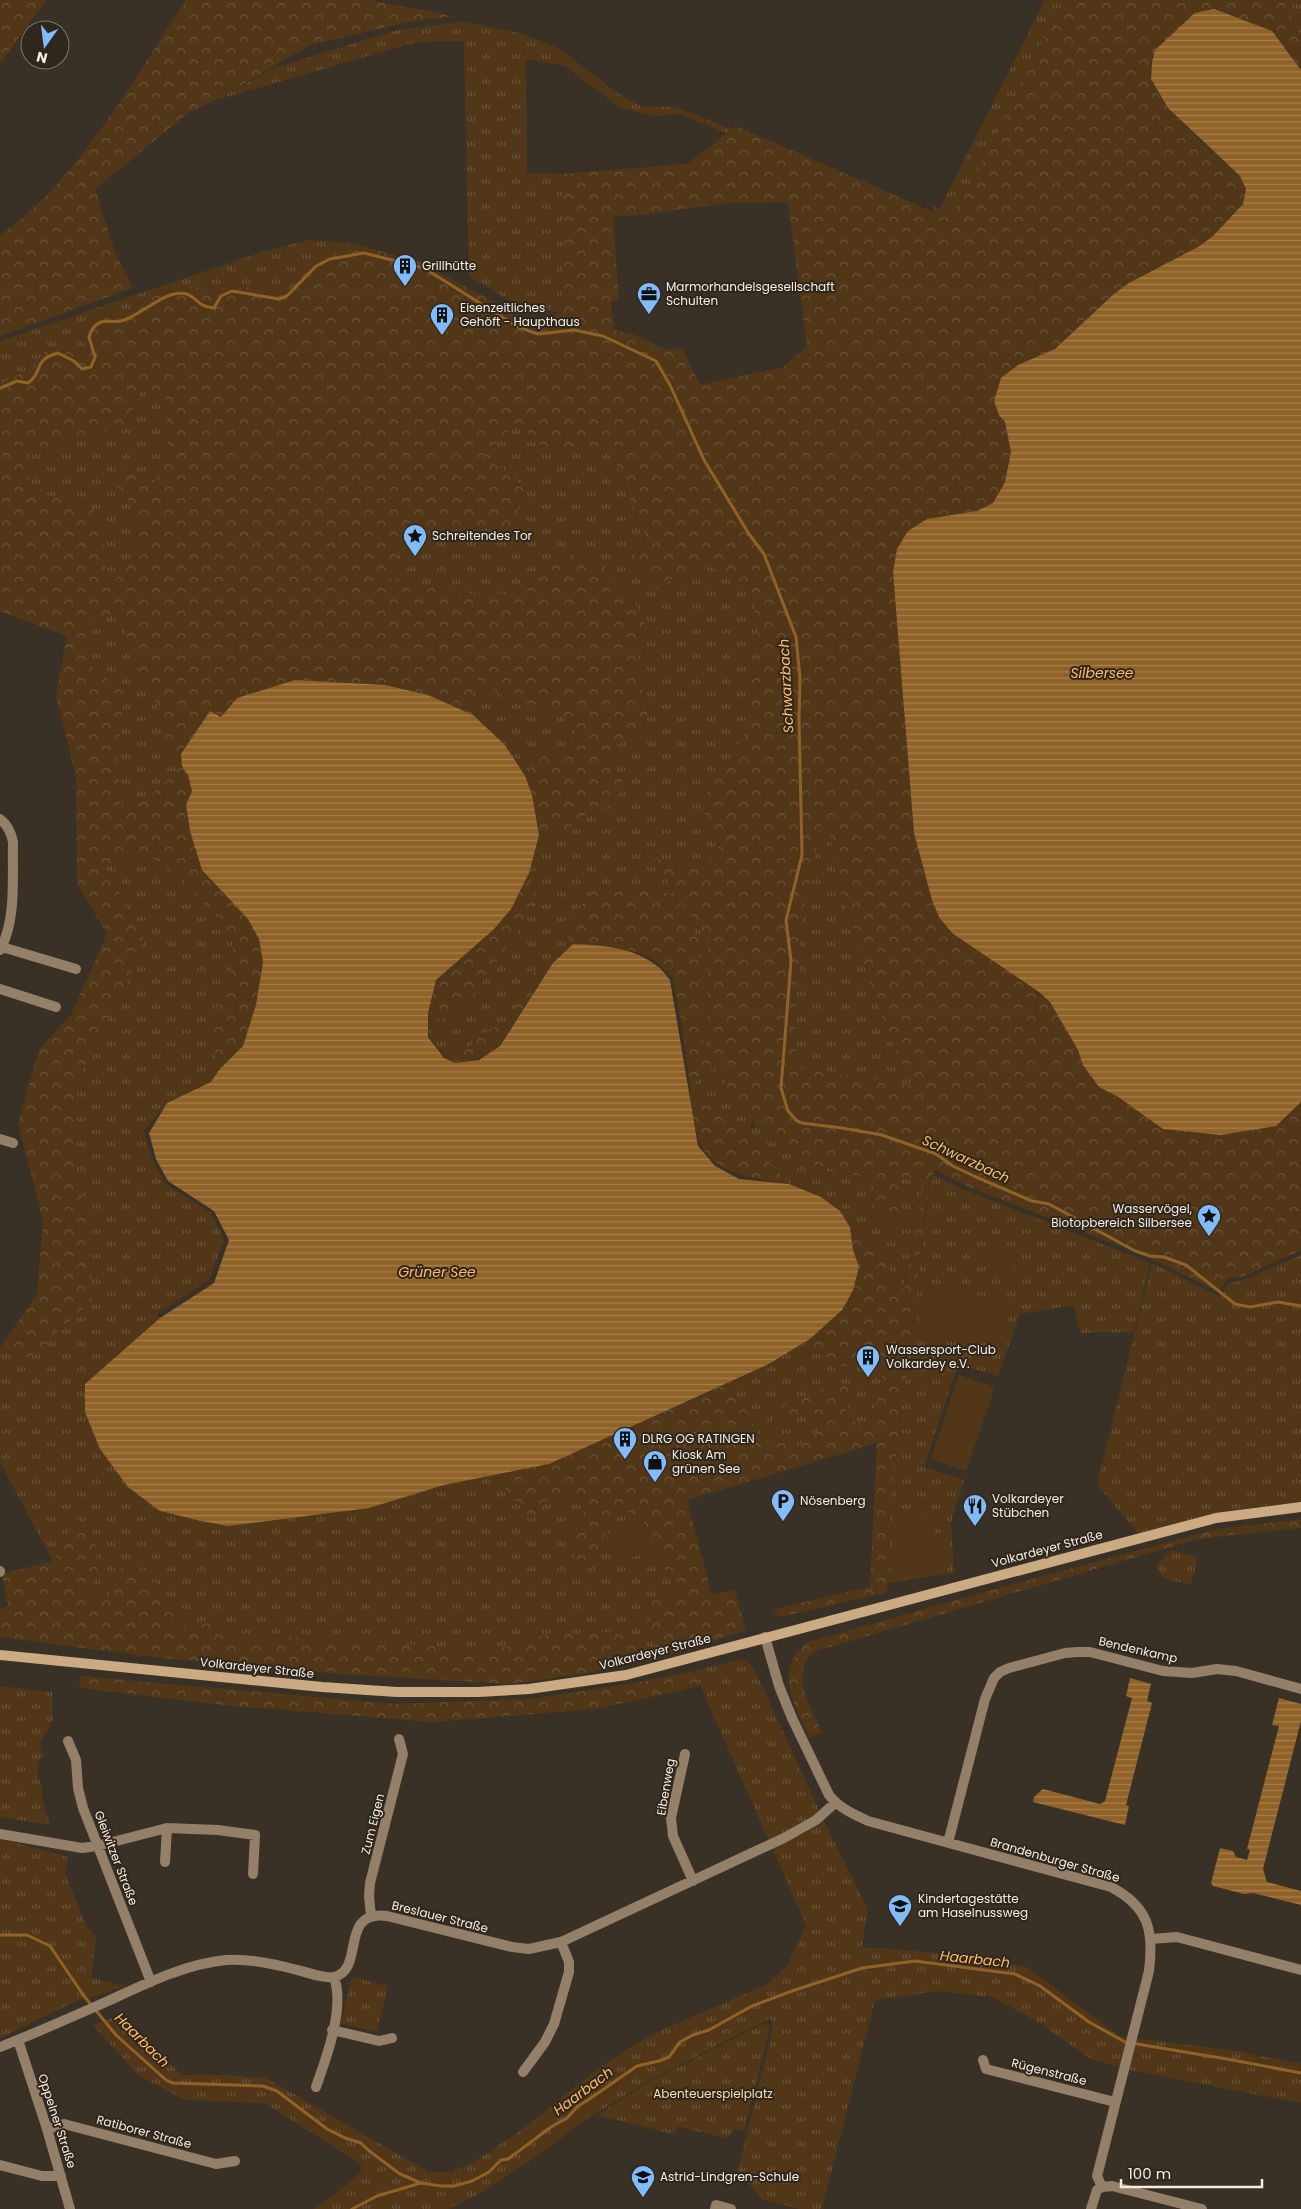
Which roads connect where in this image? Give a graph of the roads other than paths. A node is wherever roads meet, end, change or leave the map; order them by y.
1 (0, 819) edge
2 (1, 948) edge
3 (76, 969) dead end
4 (0, 988) edge
5 (56, 1008) dead end
6 (0, 1139) edge
7 (13, 1142) dead end
8 (1301, 1507) edge
9 (765, 1637) junction
10 (0, 1655) edge
11 (1301, 1689) edge
12 (399, 1739) dead end
13 (68, 1741) dead end
14 (684, 1754) dead end
15 (835, 1803) junction
16 (167, 1828) junction
17 (0, 1834) edge
18 (948, 1843) junction
19 (97, 1846) junction
20 (165, 1862) dead end
21 (253, 1874) dead end
22 (693, 1881) junction
23 (371, 1916) junction
24 (1151, 1939) junction
25 (560, 1942) junction
26 (1301, 1970) edge
27 (334, 1977) junction
28 (151, 1982) junction
29 (332, 2030) junction
30 (392, 2038) dead end
31 (18, 2040) junction
32 (0, 2047) edge
33 (983, 2060) dead end
34 (523, 2072) dead end
35 (316, 2087) dead end
36 (1115, 2102) junction
37 (47, 2129) junction
38 (235, 2160) dead end
39 (0, 2165) edge
40 (61, 2176) junction
41 (1102, 2187) junction
42 (70, 2209) edge
43 (715, 2209) edge
44 (731, 2209) edge
45 (1092, 2209) edge
46 (1202, 2209) edge

1 - 2 street
2 - 3 street
4 - 5 street
6 - 7 street
8 - 9 main road, Volkardeyer Straße
9 - 10 main road, Volkardeyer Straße
9 - 15 street, Brandenburger Straße
11 - 18 street, Bendenkamp
12 - 23 street, Zum Eigen
13 - 19 street, Gleiwitzer Straße
14 - 22 street, Eibenweg
15 - 18 street, Brandenburger Straße
15 - 22 street, Breslauer Straße
16 - 19 street
16 - 20 street
16 - 21 street
17 - 19 street
18 - 24 street, Brandenburger Straße
19 - 28 street, Gleiwitzer Straße
22 - 25 street, Breslauer Straße
23 - 25 street, Breslauer Straße
23 - 27 street
24 - 26 street
24 - 36 street, Brandenburger Straße
25 - 34 street
27 - 28 street
27 - 29 street
28 - 31 street
29 - 30 street
29 - 35 street
31 - 32 street
31 - 37 street, Oppelner Straße
33 - 36 street, Rügenstraße
36 - 41 street, Brandenburger Straße
37 - 38 street, Ratiborer Straße
37 - 40 street, Oppelner Straße
39 - 40 street
40 - 42 street, Oppelner Straße
41 - 45 street, Brandenburger Straße
41 - 46 street
43 - 44 street

